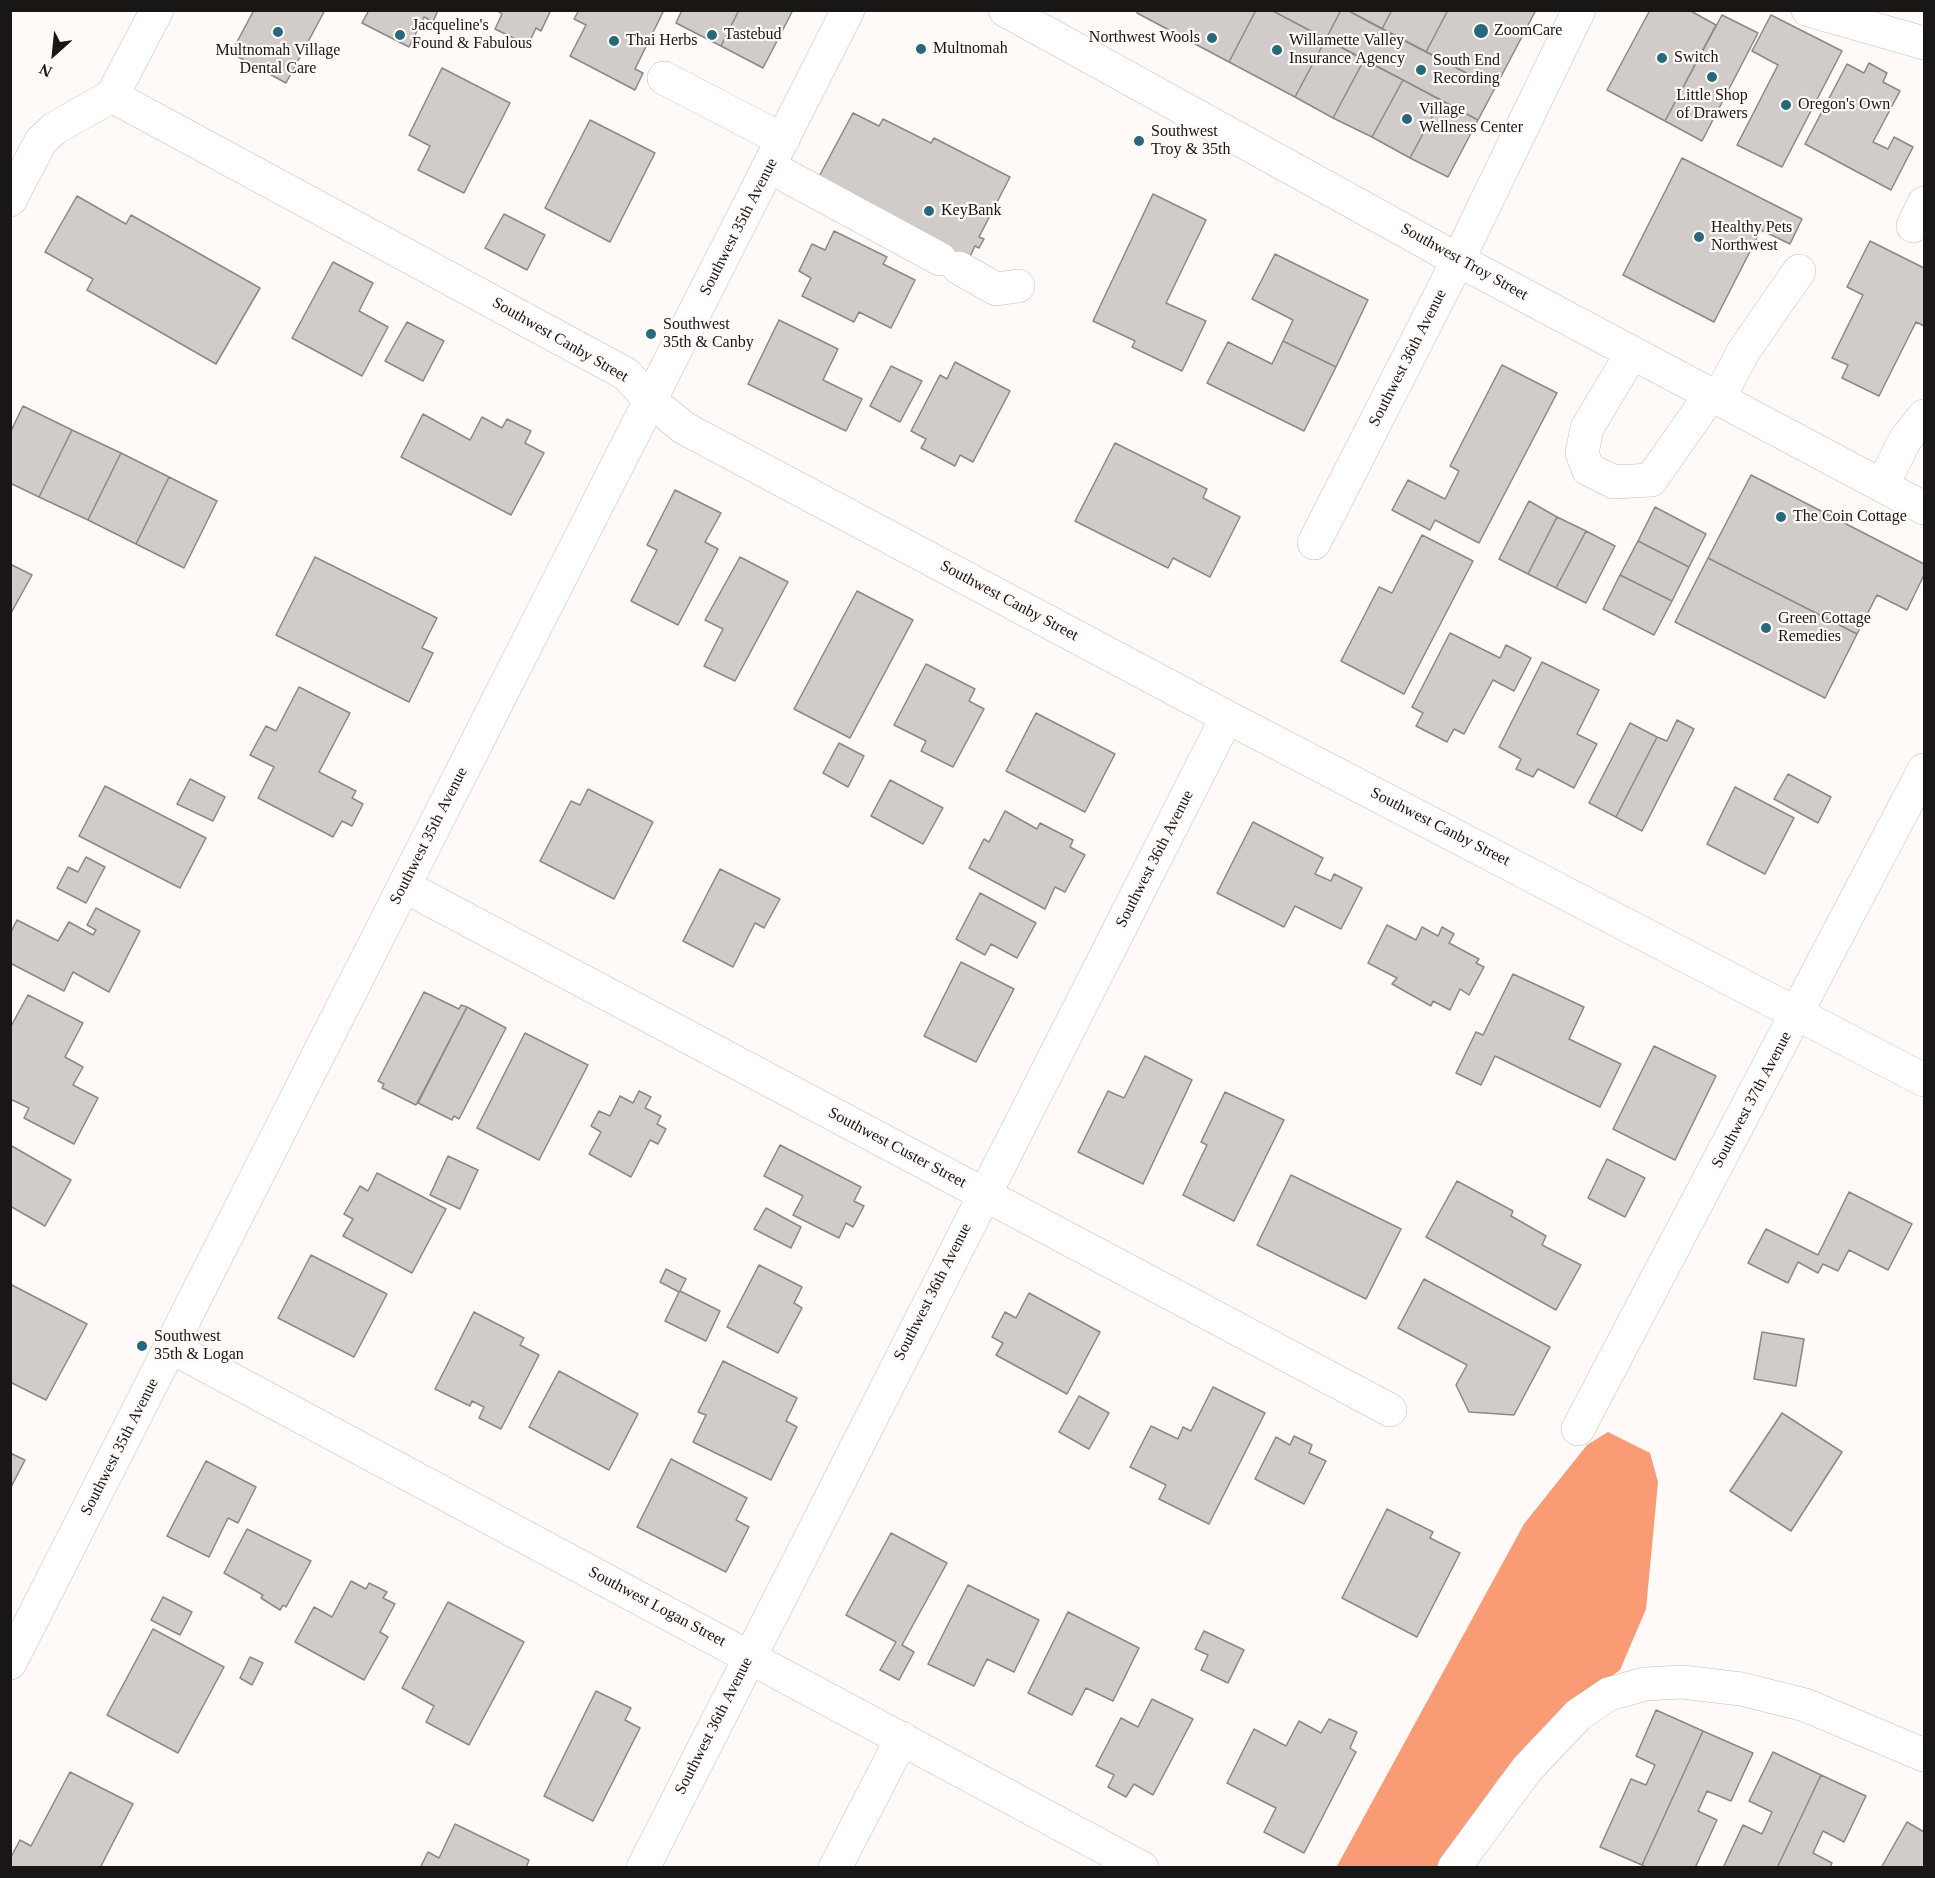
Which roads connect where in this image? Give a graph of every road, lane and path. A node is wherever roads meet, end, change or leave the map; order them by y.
1 (157, 10) edge
2 (848, 10) edge
3 (1005, 10) edge
4 (1579, 10) edge
5 (1808, 10) edge
6 (1924, 43) edge
7 (664, 78) dead end
8 (112, 96) junction
9 (776, 154) junction
10 (10, 200) edge
11 (1458, 260) junction
12 (1799, 271) dead end
13 (1018, 286) dead end
14 (1632, 353) junction
15 (1715, 396) junction
16 (651, 401) junction
17 (1924, 416) edge
18 (1882, 486) junction
19 (1924, 508) edge
20 (1314, 543) dead end
21 (1227, 717) junction
22 (1924, 770) edge
23 (404, 886) junction
24 (1798, 1012) junction
25 (1924, 1080) edge
26 (983, 1194) junction
27 (171, 1347) junction
28 (1390, 1410) dead end
29 (1578, 1429) dead end
30 (749, 1656) junction
31 (10, 1663) edge
32 (902, 1738) junction
33 (1924, 1755) edge
34 (643, 1868) edge
35 (835, 1868) edge
36 (1142, 1868) edge
37 (1454, 1868) edge

1 - 8 street
2 - 9 street, Southwest 35th Avenue
3 - 11 street, Southwest Troy Street
4 - 11 street, Southwest 36th Avenue
5 - 6 street
7 - 9 street
8 - 10 street
8 - 16 street, Southwest Canby Street
9 - 13 street
9 - 16 street, Southwest 35th Avenue
11 - 14 street, Southwest Troy Street
11 - 20 street, Southwest 36th Avenue
12 - 15 street
14 - 15 street, Southwest Troy Street
14 - 15 street
15 - 18 street, Southwest Troy Street
16 - 21 street, Southwest Canby Street
16 - 23 street, Southwest 35th Avenue
17 - 18 street
18 - 19 street, Southwest Troy Street
21 - 24 street, Southwest Canby Street
21 - 26 street, Southwest 36th Avenue
22 - 24 street, Southwest 37th Avenue
23 - 26 street, Southwest Custer Street
23 - 27 street, Southwest 35th Avenue
24 - 25 street, Southwest Canby Street
24 - 29 street, Southwest 37th Avenue
26 - 28 street, Southwest Custer Street
26 - 30 street, Southwest 36th Avenue
27 - 30 street, Southwest Logan Street
27 - 31 street, Southwest 35th Avenue
30 - 32 street, Southwest Logan Street
30 - 34 street, Southwest 36th Avenue
32 - 35 street
32 - 36 street, Southwest Logan Street
33 - 37 street

